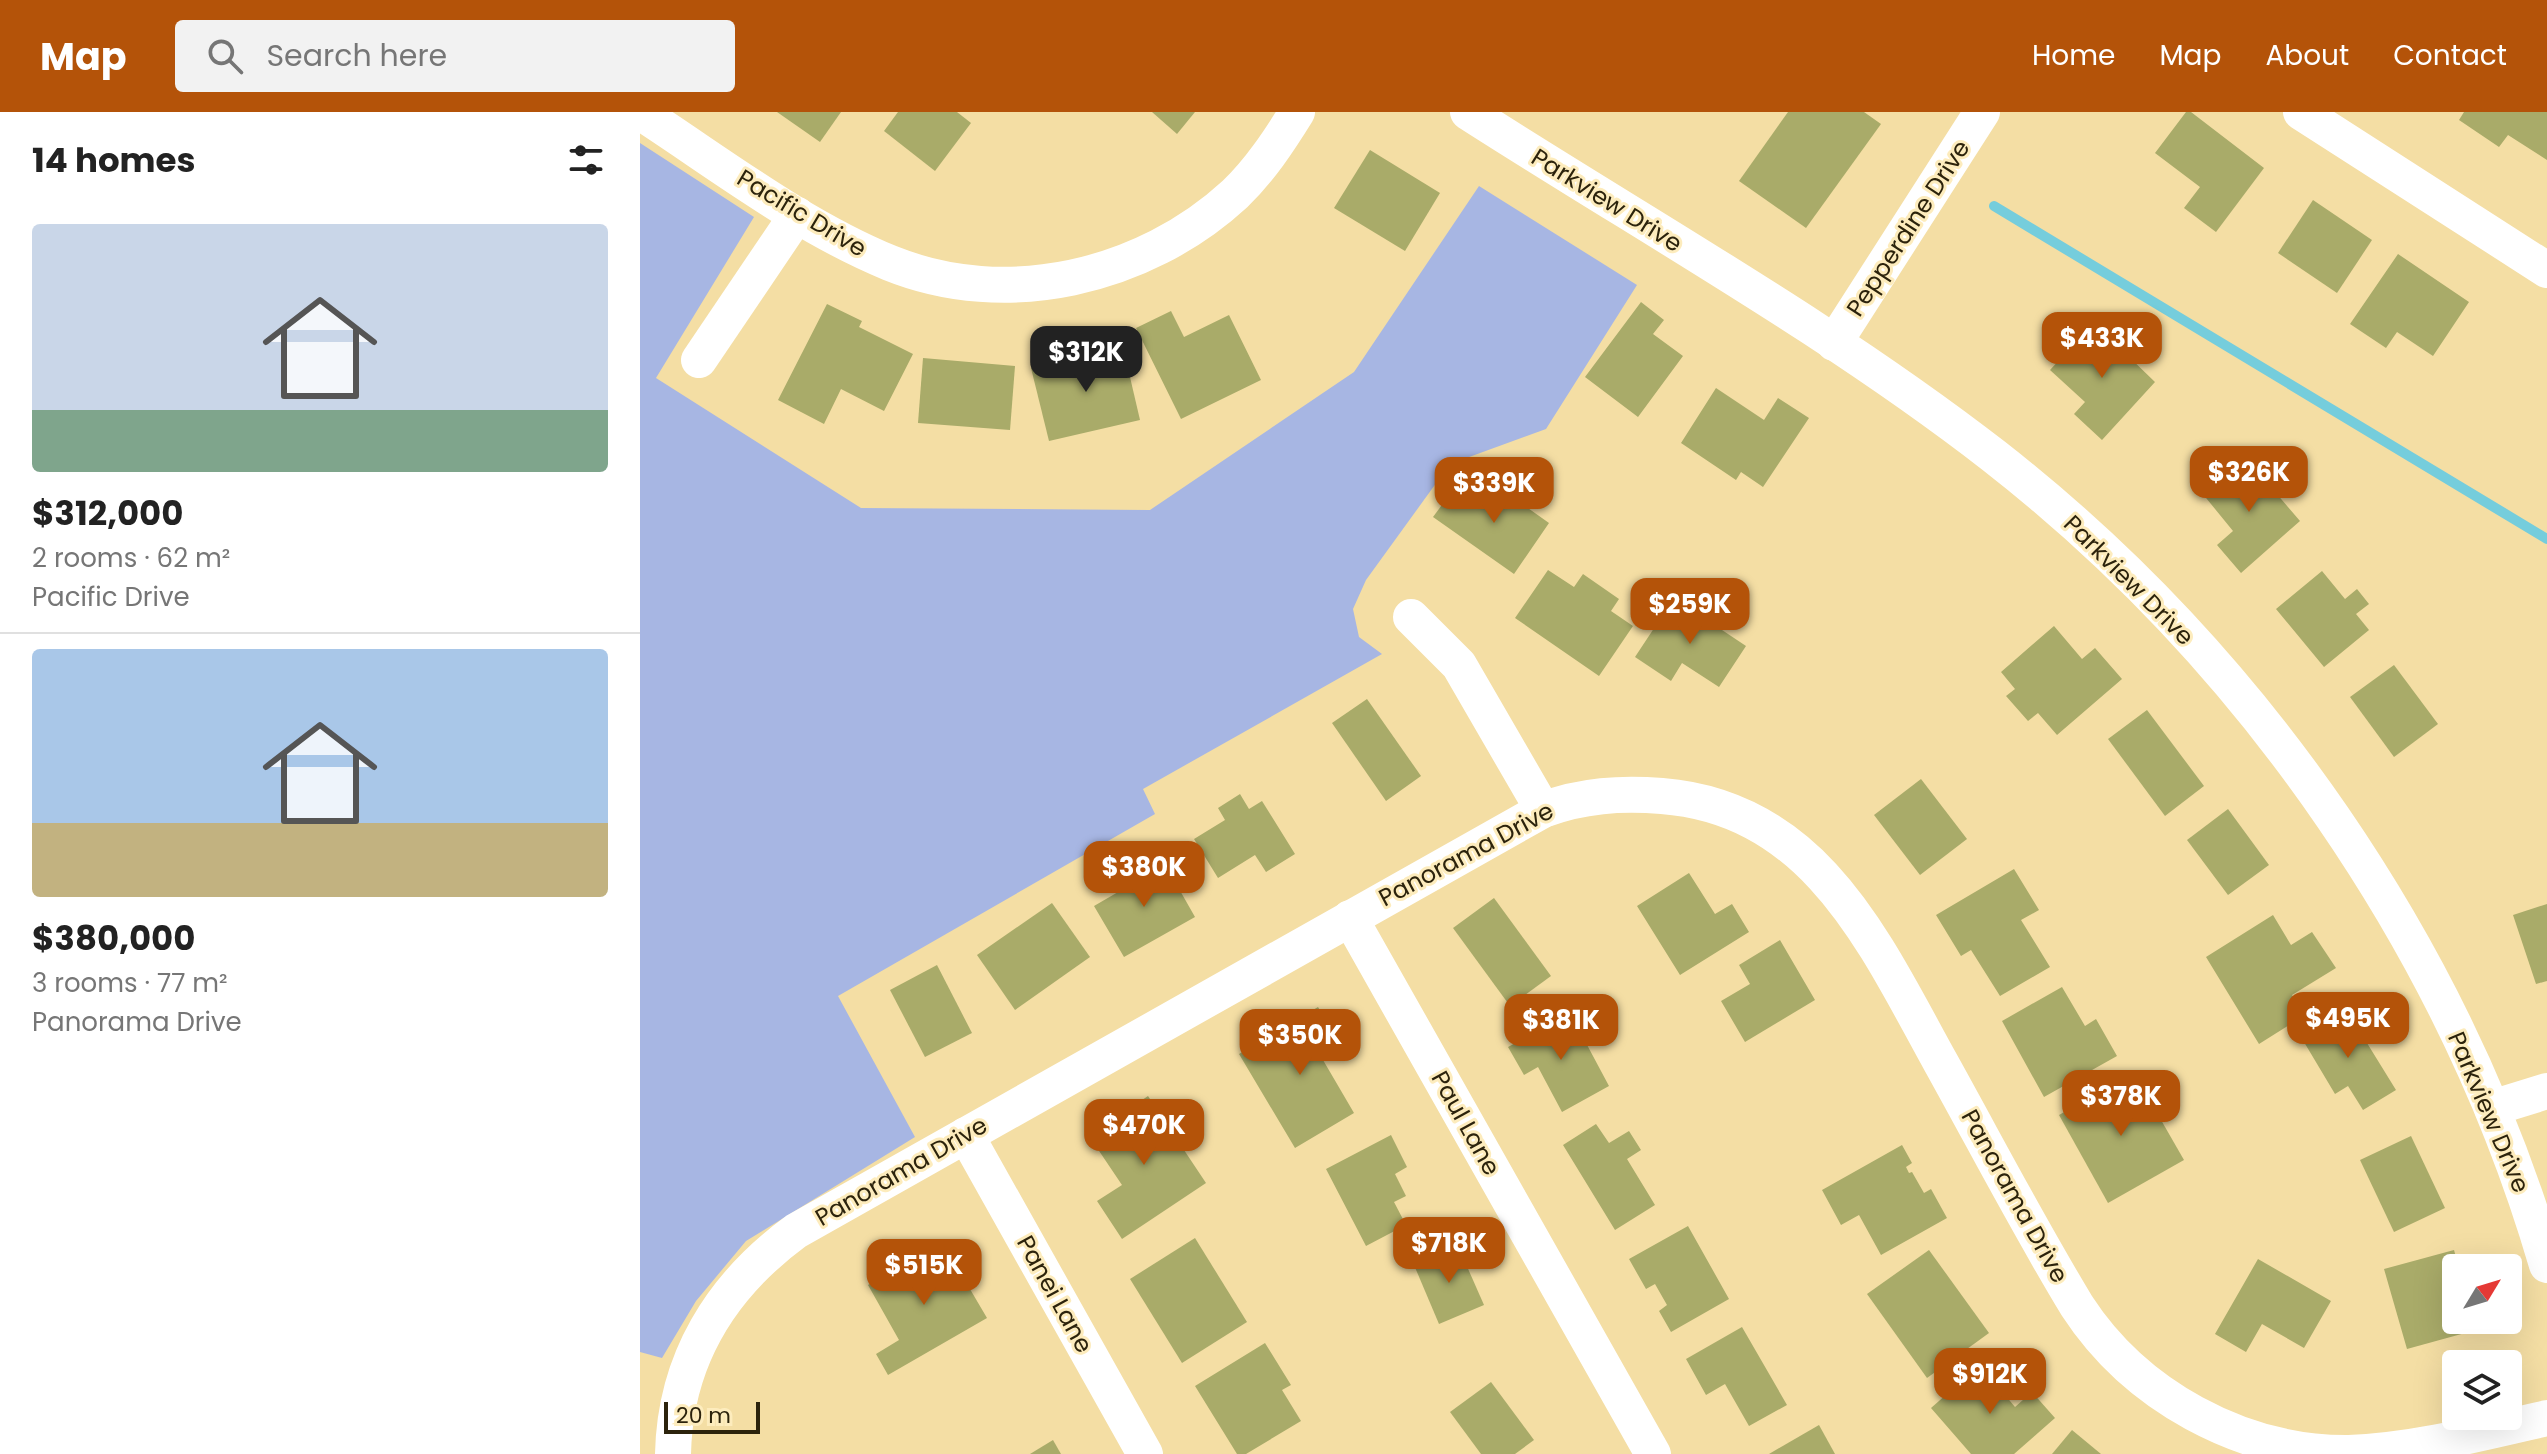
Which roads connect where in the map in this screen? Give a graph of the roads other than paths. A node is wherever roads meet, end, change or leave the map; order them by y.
1 (640, 112) edge
2 (1297, 112) edge
3 (1468, 112) edge
4 (1982, 112) edge
5 (2301, 112) edge
6 (797, 215) junction
7 (2547, 270) edge
8 (1834, 343) junction
9 (699, 360) dead end
10 (1411, 617) dead end
11 (1543, 810) junction
12 (1350, 918) junction
13 (2547, 1091) edge
14 (2492, 1108) junction
15 (966, 1135) junction
16 (2547, 1265) edge
17 (2547, 1418) edge
18 (673, 1454) edge
19 (1145, 1454) edge
20 (1653, 1454) edge

1 - 6 street, Pacific Drive
2 - 6 street, Pacific Drive
3 - 8 street, Parkview Drive
4 - 8 street, Pepperdine Drive
5 - 7 street
6 - 9 street
8 - 14 street, Parkview Drive
10 - 11 street
11 - 12 street, Panorama Drive
11 - 17 street, Panorama Drive
12 - 15 street, Panorama Drive
12 - 20 street, Paul Lane
13 - 14 street
14 - 16 street, Parkview Drive
15 - 18 street, Panorama Drive
15 - 19 street, Panei Lane

